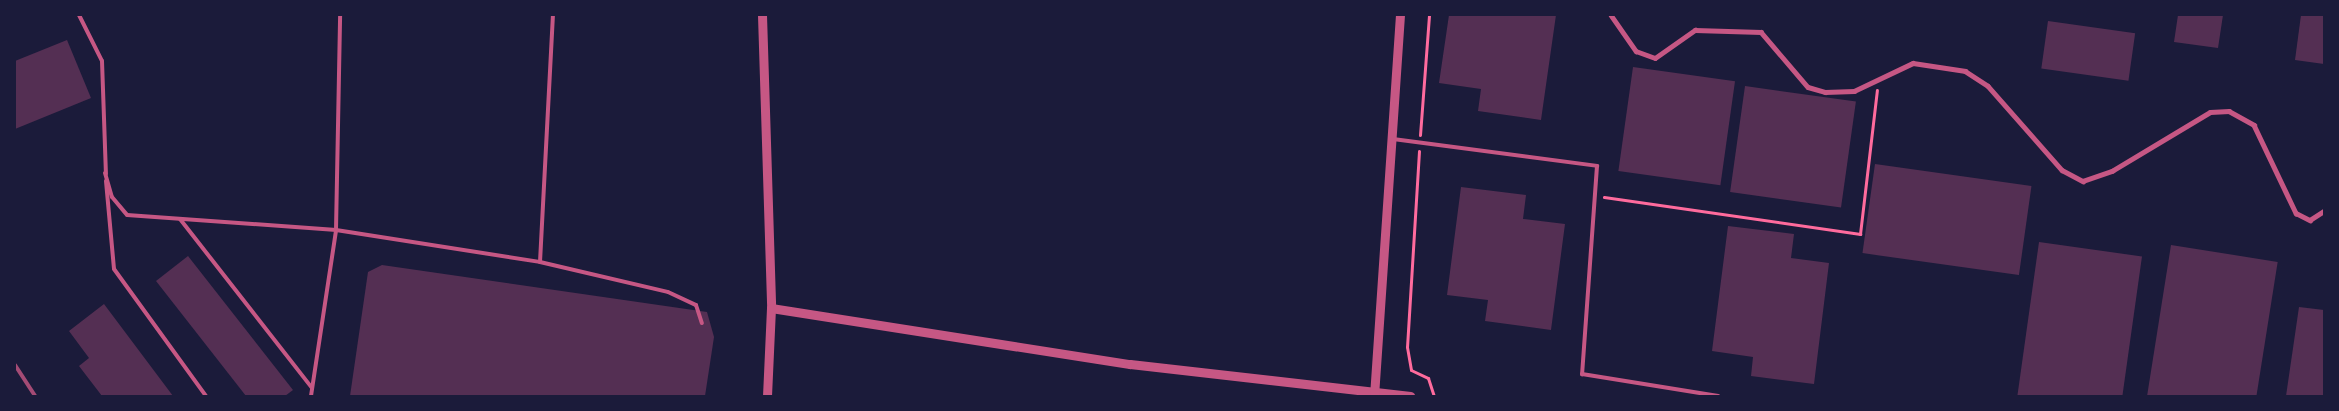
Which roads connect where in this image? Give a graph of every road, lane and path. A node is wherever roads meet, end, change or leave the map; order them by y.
1 (78, 15) edge
2 (340, 15) edge
3 (553, 15) edge
4 (762, 15) edge
5 (1400, 15) edge
6 (1429, 15) edge
7 (1611, 15) edge
8 (1878, 79) junction
9 (1391, 139) junction
10 (1420, 141) junction
11 (106, 173) junction
12 (1598, 196) junction
13 (2324, 211) edge
14 (180, 219) junction
15 (336, 230) junction
16 (540, 262) junction
17 (771, 308) junction
18 (702, 323) dead end
19 (312, 388) junction
20 (1373, 394) edge
21 (206, 396) edge
22 (311, 396) edge
23 (767, 396) edge
24 (1410, 396) edge
25 (1434, 396) edge
26 (1718, 396) edge

1 - 11 lane
2 - 15 lane
3 - 16 lane
4 - 17 street
5 - 9 street
6 - 10 path
7 - 8 street
8 - 12 path
8 - 13 street
9 - 10 lane
9 - 20 street
10 - 12 lane
10 - 25 path
11 - 14 lane
11 - 21 lane
12 - 26 lane
14 - 15 lane
14 - 19 lane
15 - 16 lane
15 - 19 lane
16 - 18 lane
17 - 20 street
17 - 23 street
19 - 22 lane
20 - 24 street

